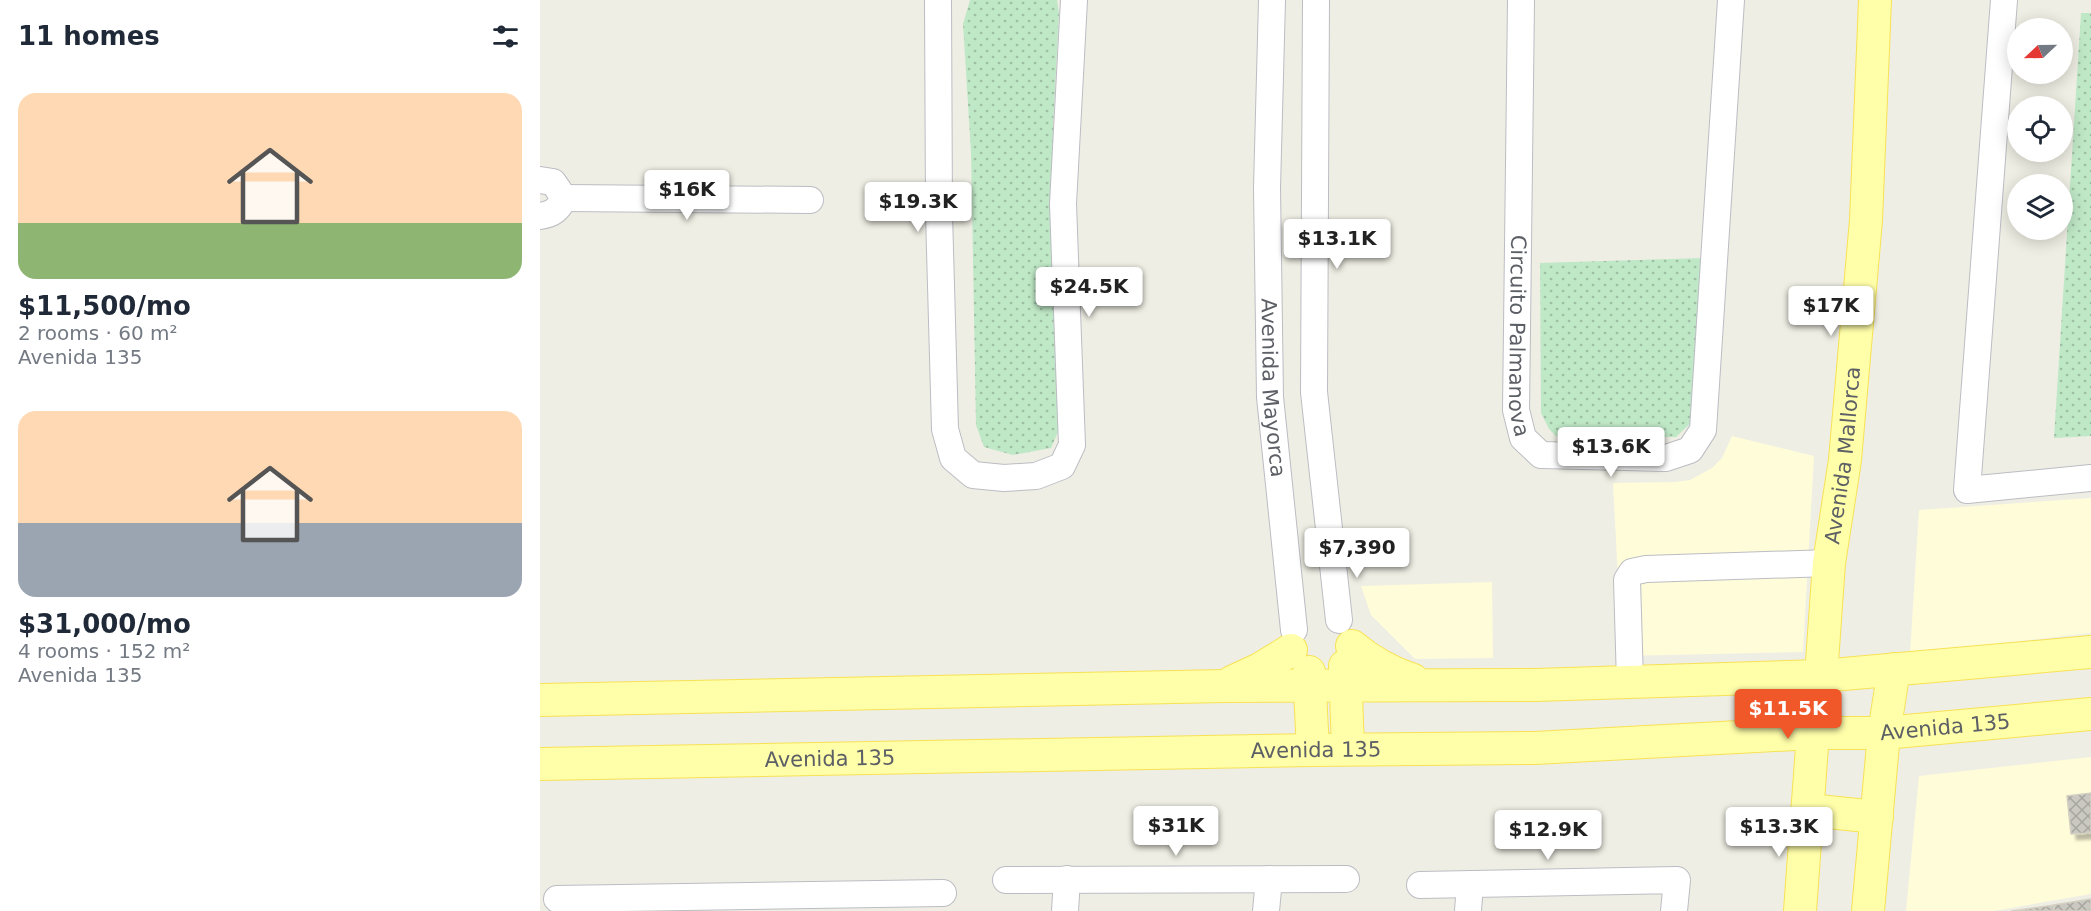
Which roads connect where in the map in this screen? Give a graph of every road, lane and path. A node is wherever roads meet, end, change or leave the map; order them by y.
1 (938, 0) edge
2 (1074, 0) edge
3 (1272, 0) edge
4 (1316, 0) edge
5 (1521, 0) edge
6 (1731, 0) edge
7 (1875, 0) edge
8 (2004, 0) edge
9 (540, 180) edge
10 (564, 198) junction
11 (810, 200) dead end
12 (540, 216) edge
13 (2091, 478) edge
14 (1829, 563) junction
15 (2091, 652) edge
16 (1345, 654) junction
17 (1301, 659) junction
18 (1894, 669) junction
19 (1821, 676) junction
20 (1630, 682) junction
21 (540, 700) edge
22 (2091, 714) edge
23 (1813, 733) junction
24 (1884, 733) junction
25 (1348, 749) junction
26 (1313, 750) junction
27 (540, 765) edge
28 (1808, 810) junction
29 (1877, 817) junction
30 (1067, 879) junction
31 (1269, 879) junction
32 (1346, 879) dead end
33 (1006, 880) dead end
34 (1470, 884) junction
35 (1420, 885) dead end
36 (943, 892) dead end
37 (557, 899) dead end
38 (860, 902) edge
39 (825, 903) edge
40 (636, 904) edge
41 (1065, 911) edge
42 (1266, 911) edge
43 (1468, 911) edge
44 (1674, 911) edge
45 (1800, 911) edge
46 (1868, 911) edge

1 - 2 street
3 - 17 street, Avenida Mayorca
4 - 16 street, Avenida Mayorca
5 - 6 street, Circuito Palmanova
7 - 14 main road, Avenida Mallorca
8 - 13 street
9 - 10 street
10 - 11 street
10 - 12 street
14 - 19 main road, Avenida Mallorca
14 - 20 street
15 - 18 main road
16 - 17 main road
16 - 17 street
16 - 20 main road
16 - 25 main road
17 - 21 main road
17 - 26 main road
18 - 19 main road
18 - 24 main road
19 - 20 main road
19 - 23 main road, Avenida Mallorca
22 - 24 main road, Avenida 135
23 - 24 main road, Avenida 135
23 - 25 main road, Avenida 135
23 - 28 main road, Avenida Mallorca
24 - 29 main road
25 - 26 main road, Avenida 135
26 - 27 main road, Avenida 135
28 - 29 main road
28 - 45 main road, Avenida Mallorca
29 - 46 main road
30 - 31 street
30 - 33 street
30 - 41 street
31 - 32 street
31 - 42 street
34 - 35 street
34 - 43 street
34 - 44 street
36 - 38 street
37 - 40 street
38 - 39 street
39 - 40 street

